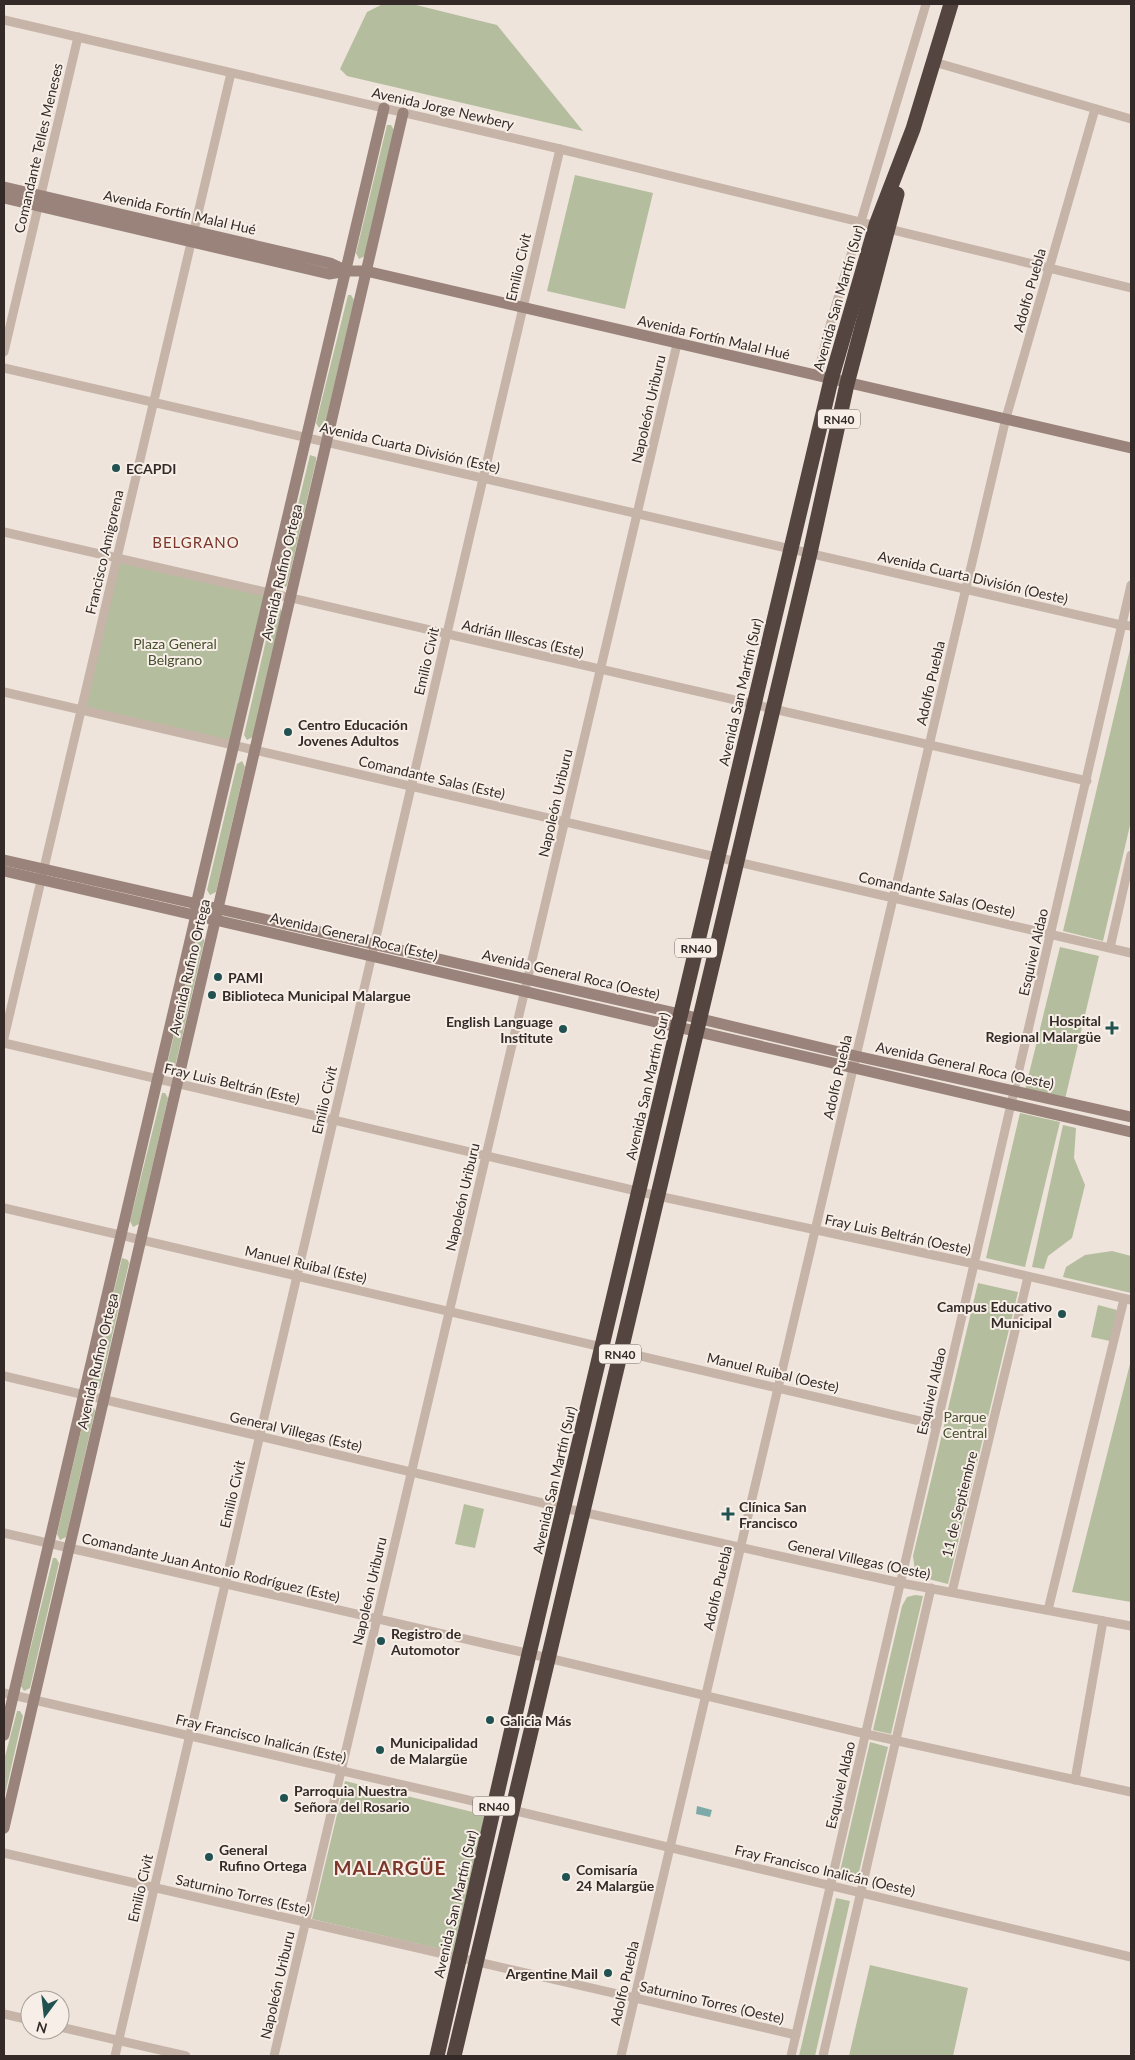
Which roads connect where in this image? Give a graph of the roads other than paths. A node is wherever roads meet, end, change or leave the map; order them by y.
1 (926, 4) edge
2 (951, 4) edge
3 (4, 20) edge
4 (78, 37) junction
5 (934, 62) junction
6 (231, 73) junction
7 (384, 108) junction
8 (1095, 109) junction
9 (403, 113) junction
10 (1131, 119) edge
11 (560, 149) junction
12 (4, 187) edge
13 (4, 198) edge
14 (39, 201) junction
15 (861, 221) junction
16 (882, 227) junction
17 (192, 236) junction
18 (1049, 267) junction
19 (347, 271) junction
20 (366, 271) junction
21 (1131, 288) edge
22 (523, 308) junction
23 (678, 344) junction
24 (4, 352) edge
25 (4, 368) edge
26 (824, 378) junction
27 (847, 384) junction
28 (153, 402) junction
29 (1006, 418) junction
30 (306, 437) junction
31 (327, 442) junction
32 (1131, 448) edge
33 (483, 478) junction
34 (638, 513) junction
35 (4, 532) edge
36 (791, 548) junction
37 (810, 553) junction
38 (117, 558) junction
39 (1131, 585) edge
40 (966, 589) junction
41 (269, 593) junction
42 (290, 598) junction
43 (1128, 612) edge
44 (1121, 625) junction
45 (1131, 626) edge
46 (446, 634) junction
47 (601, 670) junction
48 (4, 692) edge
49 (754, 706) junction
50 (81, 710) junction
51 (773, 710) junction
52 (233, 745) junction
53 (930, 745) junction
54 (255, 750) junction
55 (1087, 781) junction
56 (411, 786) junction
57 (565, 822) junction
58 (1131, 855) edge
59 (718, 857) junction
60 (4, 860) edge
61 (737, 861) junction
62 (4, 871) edge
63 (42, 874) junction
64 (894, 898) junction
65 (196, 910) junction
66 (217, 914) junction
67 (1051, 935) junction
68 (1110, 948) junction
69 (373, 950) junction
70 (1131, 954) edge
71 (526, 985) junction
72 (679, 1020) junction
73 (698, 1024) junction
74 (4, 1038) edge
75 (4, 1044) edge
76 (855, 1062) junction
77 (157, 1079) junction
78 (177, 1084) junction
79 (1014, 1092) junction
80 (1012, 1104) junction
81 (1131, 1117) edge
82 (333, 1120) junction
83 (1131, 1132) edge
84 (486, 1156) junction
85 (638, 1192) junction
86 (658, 1196) junction
87 (4, 1208) edge
88 (816, 1230) junction
89 (121, 1235) junction
90 (141, 1240) junction
91 (975, 1264) junction
92 (297, 1276) junction
93 (1028, 1277) junction
94 (1127, 1300) edge
95 (450, 1312) junction
96 (602, 1347) junction
97 (621, 1351) junction
98 (4, 1376) edge
99 (778, 1388) junction
100 (83, 1395) junction
101 (104, 1399) junction
102 (937, 1425) junction
103 (260, 1436) junction
104 (412, 1472) junction
105 (564, 1508) junction
106 (582, 1512) junction
107 (4, 1533) edge
108 (49, 1543) junction
109 (741, 1547) junction
110 (69, 1548) junction
111 (900, 1583) junction
112 (225, 1584) junction
113 (931, 1588) junction
114 (952, 1592) junction
115 (1048, 1610) junction
116 (377, 1619) junction
117 (1103, 1620) junction
118 (1131, 1626) edge
119 (529, 1654) junction
120 (548, 1658) junction
121 (8, 1694) edge
122 (706, 1696) junction
123 (33, 1700) junction
124 (866, 1734) junction
125 (4, 1735) edge
126 (190, 1736) junction
127 (895, 1741) junction
128 (341, 1771) junction
129 (1075, 1780) junction
130 (1131, 1792) edge
131 (494, 1806) junction
132 (512, 1810) junction
133 (4, 1828) edge
134 (670, 1848) junction
135 (4, 1853) edge
136 (830, 1885) junction
137 (155, 1888) junction
138 (860, 1892) junction
139 (306, 1922) junction
140 (460, 1957) junction
141 (1131, 1957) edge
142 (477, 1962) junction
143 (635, 1998) junction
144 (4, 2014) edge
145 (20, 2018) edge
146 (70, 2029) edge
147 (796, 2035) junction
148 (119, 2041) junction
149 (115, 2056) edge
150 (186, 2056) edge
151 (274, 2056) edge
152 (436, 2056) edge
153 (454, 2056) edge
154 (621, 2056) edge
155 (791, 2056) edge
156 (823, 2056) edge

1 - 15 street
2 - 5 highway, Avenida San Martín (Sur) / RN40
3 - 4 street, Avenida Jorge Newbery
4 - 6 street, Avenida Jorge Newbery
4 - 14 street, Comandante Telles Meneses
5 - 8 street
5 - 16 highway, Avenida San Martín (Sur) / RN40
6 - 7 street, Avenida Jorge Newbery
6 - 17 street, Francisco Amigorena
7 - 9 street, Avenida Jorge Newbery
7 - 19 main road, Avenida Rufino Ortega
8 - 10 street
8 - 18 street, Adolfo Puebla
9 - 11 street, Avenida Jorge Newbery
9 - 20 main road, Avenida Rufino Ortega
11 - 15 street, Avenida Jorge Newbery
11 - 22 street, Emilio Civit
12 - 14 main road, Avenida Fortín Malal Hué
13 - 14 main road, Avenida Fortín Malal Hué
14 - 17 main road, Avenida Fortín Malal Hué
14 - 24 street, Comandante Telles Meneses
15 - 16 street, Avenida Jorge Newbery
15 - 26 street
16 - 18 street, Avenida Jorge Newbery
16 - 26 highway, Avenida San Martín (Sur) / RN40
16 - 27 highway, Avenida San Martín (Sur) / RN40
17 - 19 main road, Avenida Fortín Malal Hué
17 - 28 street, Francisco Amigorena
18 - 21 street, Avenida Jorge Newbery
18 - 29 street, Adolfo Puebla
19 - 20 main road, Avenida Fortín Malal Hué
19 - 30 main road, Avenida Rufino Ortega
20 - 22 main road, Avenida Fortín Malal Hué
20 - 31 main road, Avenida Rufino Ortega
22 - 23 main road, Avenida Fortín Malal Hué
22 - 33 street, Emilio Civit
23 - 26 main road, Avenida Fortín Malal Hué
23 - 34 street, Napoleón Uriburu
25 - 28 street, Avenida Cuarta División (Este)
26 - 27 main road, Avenida Fortín Malal Hué
26 - 36 highway, Avenida San Martín (Sur) / RN40
27 - 29 main road, Avenida Fortín Malal Hué
27 - 37 highway, Avenida San Martín (Sur) / RN40
28 - 30 street, Avenida Cuarta División (Este)
28 - 38 street, Francisco Amigorena
29 - 32 main road, Avenida Fortín Malal Hué
29 - 40 street, Adolfo Puebla
30 - 31 street, Avenida Cuarta División (Este)
30 - 41 main road, Avenida Rufino Ortega
31 - 33 street, Avenida Cuarta División (Este)
31 - 42 main road, Avenida Rufino Ortega
33 - 34 street, Avenida Cuarta División (Este)
33 - 46 street, Emilio Civit
34 - 36 street, Avenida Cuarta División (Este)
34 - 47 street, Napoleón Uriburu
35 - 38 street, Adrián Illescas (Este)
36 - 37 street, Avenida Cuarta División (Este)
36 - 49 highway, Avenida San Martín (Sur) / RN40
37 - 40 street, Avenida Cuarta División (Oeste)
37 - 51 highway, Avenida San Martín (Sur) / RN40
38 - 41 street, Adrián Illescas (Este)
38 - 50 street, Francisco Amigorena
39 - 43 street, Esquivel Aldao
40 - 44 street, Avenida Cuarta División (Oeste)
40 - 53 street, Adolfo Puebla
41 - 42 street, Adrián Illescas (Este)
41 - 52 main road, Avenida Rufino Ortega
42 - 46 street, Adrián Illescas (Este)
42 - 54 main road, Avenida Rufino Ortega
43 - 44 street, Esquivel Aldao
44 - 45 street, Avenida Cuarta División (Oeste)
44 - 55 street, Esquivel Aldao
46 - 47 street, Adrián Illescas (Este)
46 - 56 street, Emilio Civit
47 - 49 street, Adrián Illescas (Este)
47 - 57 street, Napoleón Uriburu
48 - 50 street, Comandante Salas (Este)
49 - 51 street, Adrián Illescas (Este)
49 - 59 highway, Avenida San Martín (Sur) / RN40
50 - 52 street, Comandante Salas (Este)
50 - 63 street, Francisco Amigorena
51 - 53 street, Adrián Illescas (Este)
51 - 61 highway, Avenida San Martín (Sur) / RN40
52 - 54 street, Comandante Salas (Este)
52 - 65 main road, Avenida Rufino Ortega
53 - 55 street, Adrián Illescas (Este)
53 - 64 street, Adolfo Puebla
54 - 56 street, Comandante Salas (Este)
54 - 66 main road, Avenida Rufino Ortega
55 - 67 street, Esquivel Aldao
56 - 57 street, Comandante Salas (Este)
56 - 69 street, Emilio Civit
57 - 59 street, Comandante Salas (Este)
57 - 71 street, Napoleón Uriburu
58 - 68 street
59 - 61 street, Comandante Salas (Este)
59 - 72 highway, Avenida San Martín (Sur) / RN40
60 - 63 main road
61 - 64 street, Comandante Salas (Oeste)
61 - 73 highway, Avenida San Martín (Sur) / RN40
62 - 63 main road, Avenida General Roca (Este)
63 - 65 main road, Avenida General Roca (Este)
63 - 74 street, Francisco Amigorena
64 - 67 street, Comandante Salas (Oeste)
64 - 76 street, Adolfo Puebla
65 - 66 main road, Avenida General Roca (Este)
65 - 77 main road, Avenida Rufino Ortega
66 - 69 main road, Avenida General Roca (Este)
66 - 78 main road, Avenida Rufino Ortega
67 - 68 street, Comandante Salas (Oeste)
67 - 79 street, Esquivel Aldao
68 - 70 street, Comandante Salas (Oeste)
69 - 71 main road, Avenida General Roca (Este)
69 - 82 street, Emilio Civit
71 - 72 main road, Avenida General Roca (Oeste)
71 - 84 street, Napoleón Uriburu
72 - 73 main road, Avenida General Roca (Oeste)
72 - 85 highway, Avenida San Martín (Sur) / RN40
73 - 76 main road, Avenida General Roca (Oeste)
73 - 86 highway, Avenida San Martín (Sur) / RN40
75 - 77 street, Fray Luis Beltrán (Este)
76 - 79 main road, Avenida General Roca (Oeste)
76 - 80 main road, Avenida General Roca (Oeste)
76 - 88 street, Adolfo Puebla
77 - 78 street, Fray Luis Beltrán (Este)
77 - 89 main road, Avenida Rufino Ortega
78 - 82 street, Fray Luis Beltrán (Este)
78 - 90 main road, Avenida Rufino Ortega
79 - 80 street, Esquivel Aldao
79 - 81 main road, Avenida General Roca (Oeste)
80 - 83 main road, Avenida General Roca (Oeste)
80 - 91 street, Esquivel Aldao
82 - 84 street, Fray Luis Beltrán (Este)
82 - 92 street, Emilio Civit
84 - 85 street, Fray Luis Beltrán (Este)
84 - 95 street, Napoleón Uriburu
85 - 86 street, Fray Luis Beltrán (Este)
85 - 96 highway, Avenida San Martín (Sur) / RN40
86 - 88 street, Fray Luis Beltrán (Oeste)
86 - 97 highway, Avenida San Martín (Sur) / RN40
87 - 89 street, Manuel Ruibal (Este)
88 - 91 street, Fray Luis Beltrán (Oeste)
88 - 99 street, Adolfo Puebla
89 - 90 street, Manuel Ruibal (Este)
89 - 100 main road, Avenida Rufino Ortega
90 - 92 street, Manuel Ruibal (Este)
90 - 101 main road, Avenida Rufino Ortega
91 - 93 street, Fray Luis Beltrán (Oeste)
91 - 102 street, Esquivel Aldao
92 - 95 street, Manuel Ruibal (Este)
92 - 103 street, Emilio Civit
93 - 94 street, Fray Luis Beltrán (Oeste)
93 - 114 street, 11 de Septiembre
94 - 115 street
95 - 96 street, Manuel Ruibal (Este)
95 - 104 street, Napoleón Uriburu
96 - 97 street, Manuel Ruibal (Oeste)
96 - 105 highway, Avenida San Martín (Sur) / RN40
97 - 99 street, Manuel Ruibal (Oeste)
97 - 106 highway, Avenida San Martín (Sur) / RN40
98 - 100 street, General Villegas (Este)
99 - 102 street, Manuel Ruibal (Oeste)
99 - 109 street, Adolfo Puebla
100 - 101 street, General Villegas (Este)
100 - 108 main road, Avenida Rufino Ortega
101 - 103 street, General Villegas (Este)
101 - 110 main road, Avenida Rufino Ortega
102 - 111 street, Esquivel Aldao
103 - 104 street, General Villegas (Este)
103 - 112 street, Emilio Civit
104 - 105 street, General Villegas (Este)
104 - 116 street, Napoleón Uriburu
105 - 106 street, General Villegas (Este)
105 - 119 highway, Avenida San Martín (Sur) / RN40
106 - 109 street, General Villegas (Oeste)
106 - 120 highway, Avenida San Martín (Sur) / RN40
107 - 108 street, Comandante Juan Antonio Rodríguez (Este)
108 - 110 street, Comandante Juan Antonio Rodríguez (Este)
108 - 121 main road, Avenida Rufino Ortega
109 - 111 street, General Villegas (Oeste)
109 - 122 street, Adolfo Puebla
110 - 112 street, Comandante Juan Antonio Rodríguez (Este)
110 - 123 main road, Avenida Rufino Ortega
111 - 113 street, General Villegas (Oeste)
111 - 124 street, Esquivel Aldao
112 - 116 street, Comandante Juan Antonio Rodríguez (Este)
112 - 126 street, Emilio Civit
113 - 114 street, General Villegas (Oeste)
113 - 127 street
114 - 115 street, General Villegas (Oeste)
115 - 117 street, General Villegas (Oeste)
116 - 119 street, Comandante Juan Antonio Rodríguez (Este)
116 - 128 street, Napoleón Uriburu
117 - 118 street, General Villegas (Oeste)
117 - 129 street
119 - 120 street, Comandante Juan Antonio Rodríguez (Este)
119 - 131 highway, Avenida San Martín (Sur) / RN40
120 - 122 street, Comandante Juan Antonio Rodríguez (Este)
120 - 132 highway, Avenida San Martín (Sur) / RN40
121 - 123 street, Fray Francisco Inalicán (Este)
121 - 125 main road, Avenida Rufino Ortega
122 - 124 street, Comandante Juan Antonio Rodríguez (Este)
122 - 134 street, Adolfo Puebla
123 - 126 street, Fray Francisco Inalicán (Este)
123 - 133 main road, Avenida Rufino Ortega
124 - 127 street, Comandante Juan Antonio Rodríguez (Este)
124 - 136 street, Esquivel Aldao
126 - 128 street, Fray Francisco Inalicán (Este)
126 - 137 street, Emilio Civit
127 - 129 street, Comandante Juan Antonio Rodríguez (Este)
127 - 138 street
128 - 131 street, Fray Francisco Inalicán (Este)
128 - 139 street, Napoleón Uriburu
129 - 130 street, Comandante Juan Antonio Rodríguez (Este)
131 - 132 street, Fray Francisco Inalicán (Este)
131 - 140 highway, Avenida San Martín (Sur) / RN40
132 - 134 street, Fray Francisco Inalicán (Oeste)
132 - 142 highway, Avenida San Martín (Sur) / RN40
134 - 136 street, Fray Francisco Inalicán (Oeste)
134 - 143 street, Adolfo Puebla
135 - 137 street, Saturnino Torres (Este)
136 - 138 street, Fray Francisco Inalicán (Oeste)
136 - 147 street, Esquivel Aldao
137 - 139 street, Saturnino Torres (Este)
137 - 148 street, Emilio Civit
138 - 141 street, Fray Francisco Inalicán (Oeste)
138 - 156 street
139 - 140 street, Saturnino Torres (Este)
139 - 151 street, Napoleón Uriburu
140 - 142 street, Saturnino Torres (Este)
140 - 152 highway, Avenida San Martín (Sur) / RN40
142 - 143 street, Saturnino Torres (Oeste)
142 - 153 highway, Avenida San Martín (Sur) / RN40
143 - 147 street, Saturnino Torres (Oeste)
143 - 154 street, Adolfo Puebla
144 - 145 street
146 - 148 street
147 - 155 street, Esquivel Aldao
148 - 149 street, Emilio Civit
148 - 150 street

